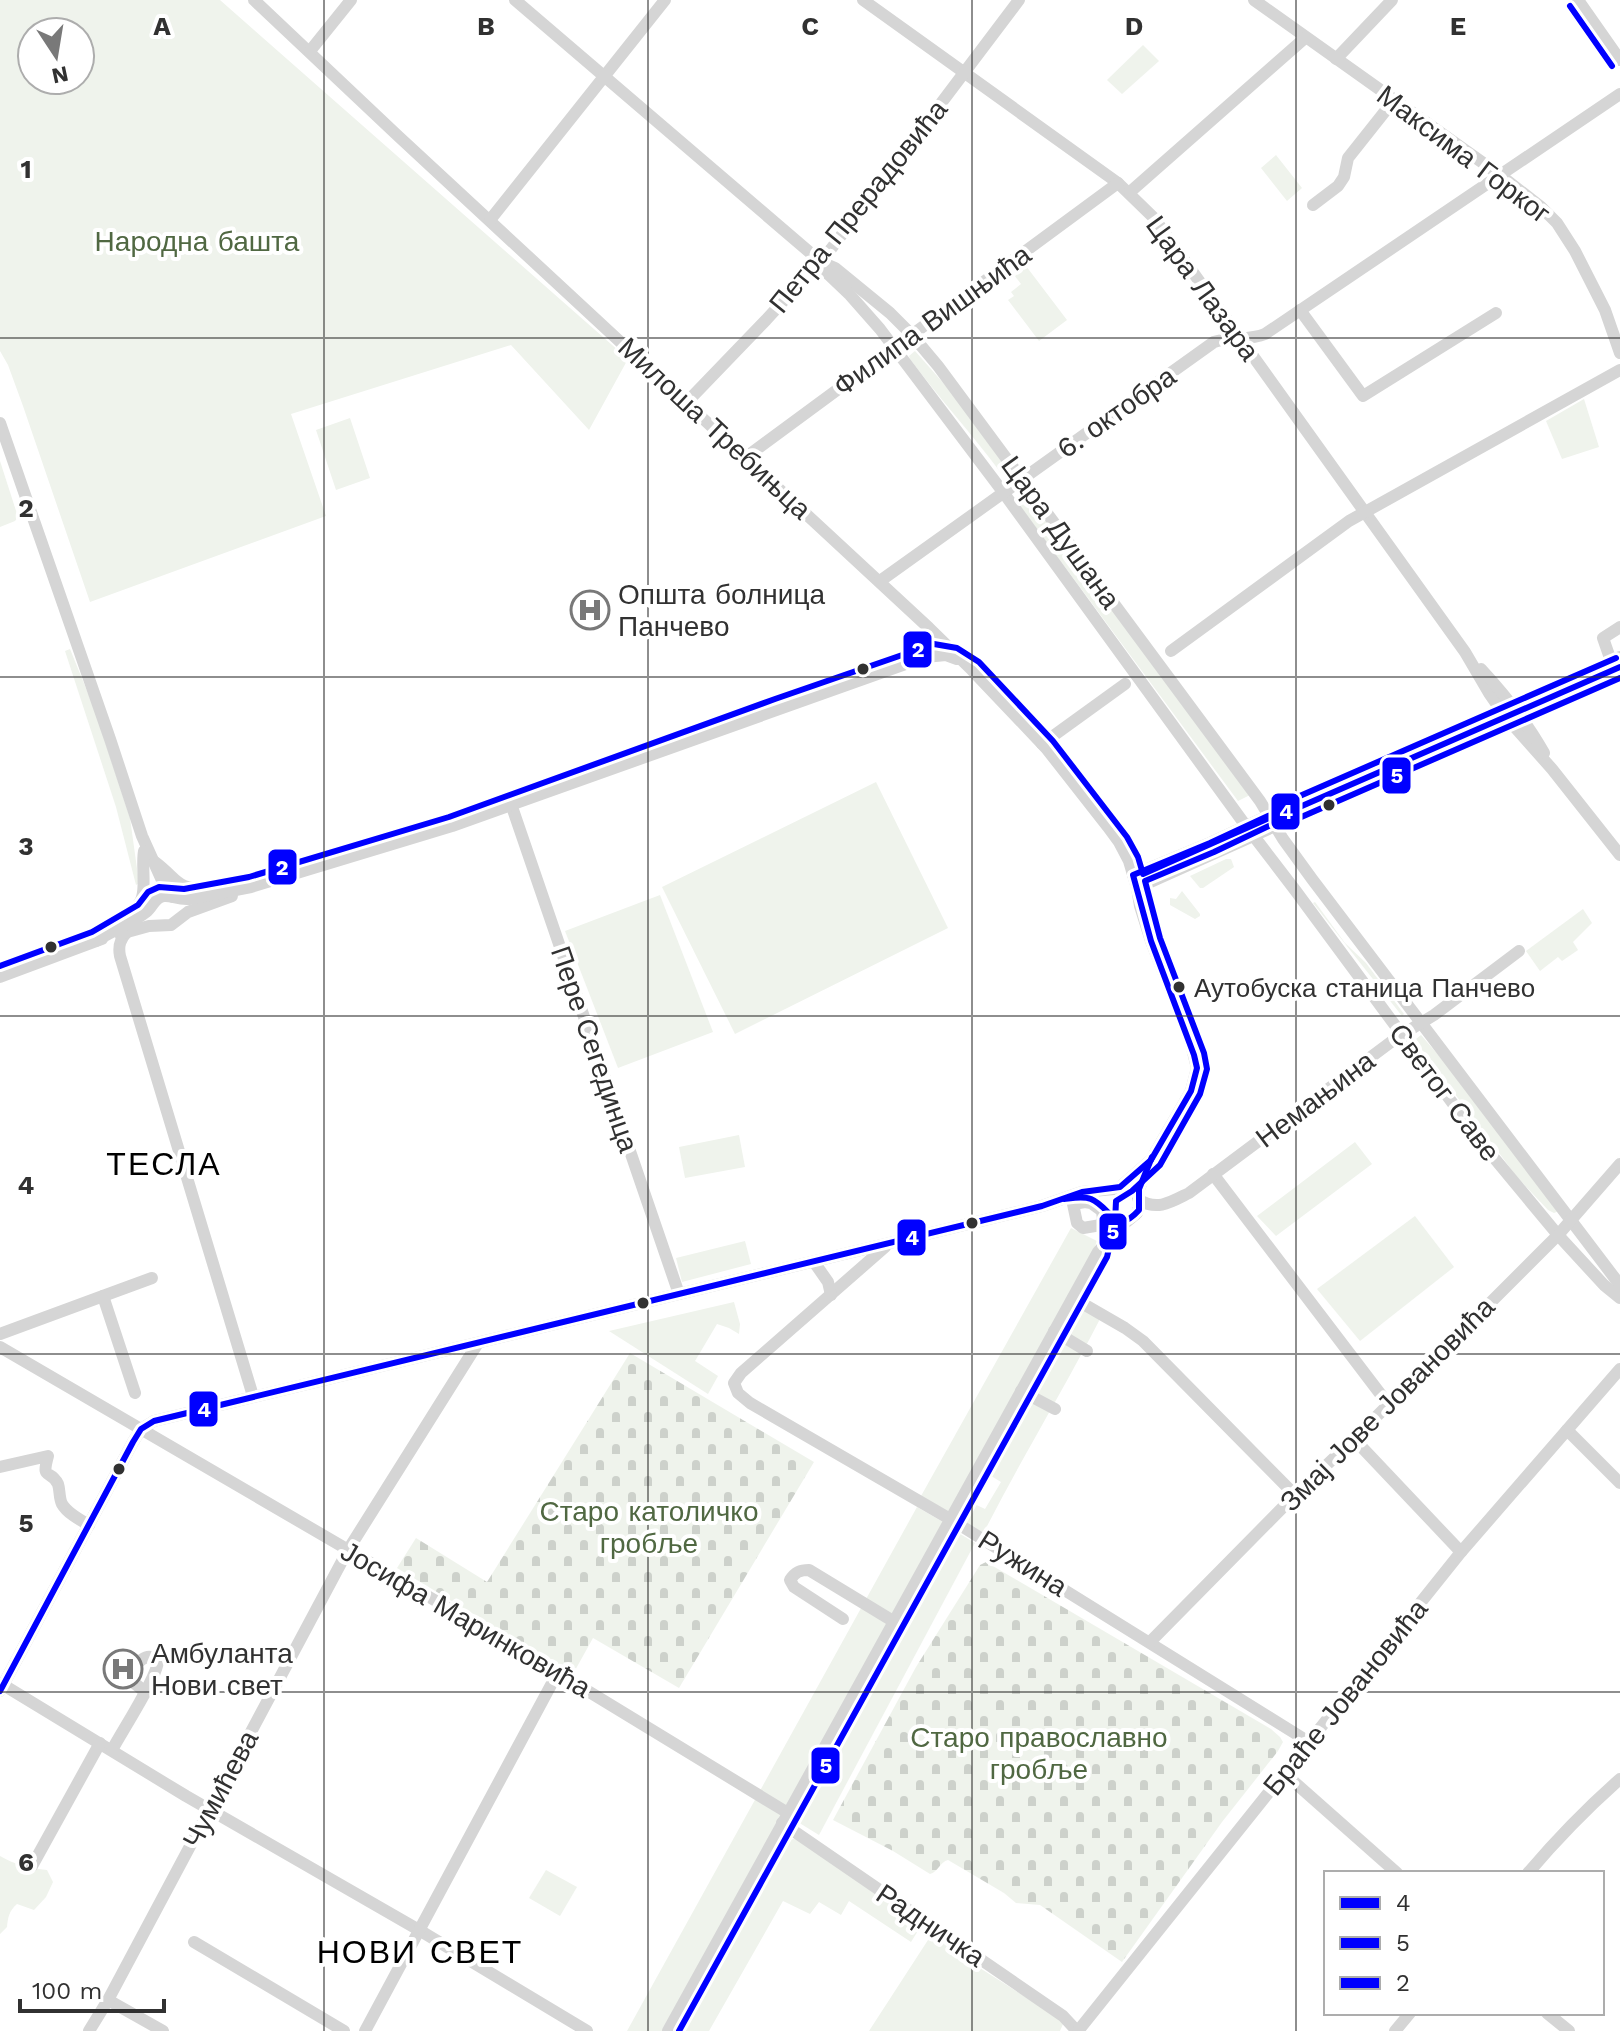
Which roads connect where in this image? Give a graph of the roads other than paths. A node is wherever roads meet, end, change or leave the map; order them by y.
1 (254, 0) edge
2 (351, 0) edge
3 (515, 0) edge
4 (665, 0) edge
5 (863, 0) edge
6 (1019, 0) edge
7 (1254, 0) edge
8 (1392, 0) edge
9 (1578, 0) edge
10 (1305, 38) junction
11 (310, 51) junction
12 (1336, 59) junction
13 (1620, 60) edge
14 (965, 73) junction
15 (604, 77) junction
16 (1620, 94) edge
17 (1394, 100) junction
18 (1500, 175) junction
19 (1118, 183) junction
20 (1130, 192) junction
21 (1313, 205) dead end
22 (490, 220) junction
23 (821, 262) junction
24 (1300, 310) junction
25 (1496, 313) dead end
26 (912, 335) junction
27 (1239, 338) junction
28 (894, 348) junction
29 (1620, 353) edge
30 (1620, 370) edge
31 (687, 402) junction
32 (0, 423) edge
33 (746, 457) junction
34 (1022, 478) junction
35 (1003, 492) junction
36 (1365, 511) junction
37 (880, 581) junction
38 (1620, 627) edge
39 (929, 628) junction
40 (1171, 651) dead end
41 (925, 657) junction
42 (1620, 657) edge
43 (963, 663) junction
44 (1620, 667) edge
45 (1125, 684) dead end
46 (1511, 714) junction
47 (1042, 744) junction
48 (511, 804) junction
49 (1272, 821) junction
50 (1250, 831) junction
51 (1620, 855) edge
52 (149, 856) junction
53 (1135, 881) junction
54 (251, 887) junction
55 (233, 890) junction
56 (174, 898) junction
57 (152, 905) junction
58 (180, 918) junction
59 (161, 925) junction
60 (111, 931) junction
61 (127, 932) junction
62 (96, 941) junction
63 (1519, 951) dead end
64 (0, 977) edge
65 (1422, 1023) junction
66 (1402, 1035) junction
67 (1151, 1160) junction
68 (1620, 1164) edge
69 (1213, 1174) junction
70 (1117, 1188) junction
71 (1189, 1193) junction
72 (1139, 1198) junction
73 (1068, 1204) junction
74 (1105, 1209) junction
75 (1131, 1219) junction
76 (1572, 1221) junction
77 (1558, 1235) junction
78 (889, 1243) junction
79 (1098, 1252) junction
80 (814, 1262) junction
81 (152, 1278) dead end
82 (1620, 1285) edge
83 (679, 1294) junction
84 (831, 1295) junction
85 (103, 1296) junction
86 (1073, 1298) junction
87 (1620, 1298) edge
88 (1054, 1331) junction
89 (0, 1334) edge
90 (478, 1343) junction
91 (0, 1347) edge
92 (1087, 1351) dead end
93 (1620, 1369) edge
94 (1021, 1391) junction
95 (135, 1393) dead end
96 (253, 1396) junction
97 (1388, 1404) junction
98 (1055, 1409) dead end
99 (141, 1429) junction
100 (1567, 1430) junction
101 (1354, 1439) junction
102 (0, 1467) edge
103 (1620, 1483) edge
104 (1295, 1495) junction
105 (950, 1519) junction
106 (89, 1525) junction
107 (348, 1550) junction
108 (1461, 1552) junction
109 (843, 1619) dead end
110 (893, 1621) junction
111 (1150, 1642) junction
112 (558, 1672) junction
113 (1, 1687) edge
114 (144, 1691) dead end
115 (1309, 1742) junction
116 (106, 1746) junction
117 (1284, 1773) junction
118 (1620, 1779) edge
119 (209, 1808) junction
120 (785, 1818) junction
121 (32, 1866) dead end
122 (1395, 1871) edge
123 (1530, 1871) edge
124 (419, 1930) junction
125 (194, 1942) dead end
126 (108, 2000) junction
127 (1408, 2015) edge
128 (1549, 2015) edge
129 (89, 2031) edge
130 (163, 2031) edge
131 (344, 2031) edge
132 (365, 2031) edge
133 (587, 2031) edge
134 (668, 2031) edge
135 (1078, 2031) edge
136 (1395, 2031) edge
137 (1569, 2031) edge

1 - 11 street, Милоша Требињца
2 - 11 street
3 - 15 street, Цара Душана
4 - 15 street
5 - 14 street, Цара Лазара
6 - 14 street, Петра Прерадовића
7 - 10 street, Максима Горког
8 - 12 street
9 - 13 street
10 - 12 street, Максима Горког
10 - 20 street
11 - 22 street, Милоша Требињца
12 - 17 street, Максима Горког
14 - 19 street, Цара Лазара
14 - 23 street, Петра Прерадовића
15 - 22 street
15 - 23 street, Цара Душана
16 - 18 street, 6. октобра
17 - 18 street, Максима Горког
17 - 21 street
18 - 24 street, 6. октобра
18 - 29 street, Максима Горког
19 - 20 street, Цара Лазара
19 - 26 street, Филипа Вишњића
20 - 27 street, Цара Лазара
22 - 31 street, Милоша Требињца
23 - 26 street, Цара Душана
23 - 28 street, Цара Душана
23 - 31 street, Петра Прерадовића
24 - 25 street
24 - 27 street, 6. октобра
26 - 28 street, Филипа Вишњића
26 - 34 street, Цара Душана
27 - 34 street, 6. октобра
27 - 36 street, Цара Лазара
28 - 33 street, Филипа Вишњића
28 - 35 street, Цара Душана
30 - 36 street
31 - 33 street, Милоша Требињца
32 - 52 street
33 - 37 street, Милоша Требињца
34 - 35 street, 6. октобра
34 - 49 street, Цара Душана
35 - 37 street, 6. октобра
35 - 50 street, Цара Душана
36 - 40 street
36 - 46 street, Цара Лазара
37 - 39 street, Милоша Требињца
38 - 42 street
39 - 41 street
39 - 43 street, Милоша Требињца
41 - 43 street
41 - 48 street
43 - 47 street, Милоша Требињца
44 - 46 street
45 - 47 street
46 - 49 street
46 - 51 street, Цара Лазара
47 - 53 street, Милоша Требињца
48 - 54 street
48 - 83 street, Пере Сегединца
49 - 50 street
49 - 65 street, Светог Саве
50 - 53 street
50 - 66 street, Светог Саве
52 - 55 street
52 - 56 street
52 - 57 street
52 - 60 street
53 - 67 street, Милоша Требињца
54 - 55 street
54 - 58 street
55 - 56 street
56 - 57 street
56 - 58 street
57 - 59 street
57 - 60 street
58 - 59 street
59 - 61 street
60 - 62 street
61 - 62 street
61 - 96 street
62 - 64 street
63 - 65 street, Немањина
65 - 66 street, Немањина
65 - 76 street, Светог Саве
66 - 69 street, Немањина
66 - 77 street, Светог Саве
67 - 70 street
67 - 72 street
68 - 76 street, Змај Јове Јовановића
69 - 71 street, Немањина
69 - 97 street
70 - 72 street
70 - 73 street
70 - 74 street
71 - 72 street
71 - 75 street
72 - 75 street
73 - 74 street
73 - 78 street
74 - 75 street
74 - 79 street
75 - 79 street
76 - 77 street, Змај Јове Јовановића
76 - 82 street, Светог Саве
77 - 87 street, Светог Саве
77 - 97 street, Змај Јове Јовановића
78 - 80 street
78 - 84 street
79 - 86 street
80 - 83 street
80 - 84 street
81 - 85 street
83 - 90 street
84 - 105 street, Ружина
85 - 89 street
85 - 95 street
86 - 88 street
86 - 104 street
88 - 92 street
88 - 94 street
90 - 96 street
90 - 107 street, Чумићева
91 - 99 street, Јосифа Маринковића
93 - 100 street, Браће Јовановића
94 - 98 street
94 - 105 street
96 - 99 street
97 - 101 street, Змај Јове Јовановића
99 - 106 street
99 - 107 street, Јосифа Маринковића
100 - 103 street
100 - 108 street, Браће Јовановића
101 - 104 street, Змај Јове Јовановића
101 - 108 street
102 - 106 street
104 - 111 street, Змај Јове Јовановића
105 - 110 street
105 - 111 street, Ружина
106 - 113 street
107 - 112 street, Јосифа Маринковића
107 - 119 street, Чумићева
108 - 115 street, Браће Јовановића
109 - 110 street
110 - 120 street
111 - 115 street, Ружина
112 - 120 street, Јосифа Маринковића
112 - 124 street
113 - 116 street
114 - 116 street
115 - 117 street, Браће Јовановића
116 - 119 street
116 - 121 street
117 - 122 street
117 - 135 street, Браће Јовановића
118 - 123 street
119 - 124 street
119 - 126 street, Чумићева
120 - 134 street
120 - 135 street, Радничка
124 - 132 street
124 - 133 street
125 - 131 street
126 - 129 street, Чумићева
126 - 130 street
127 - 136 street
128 - 137 street

